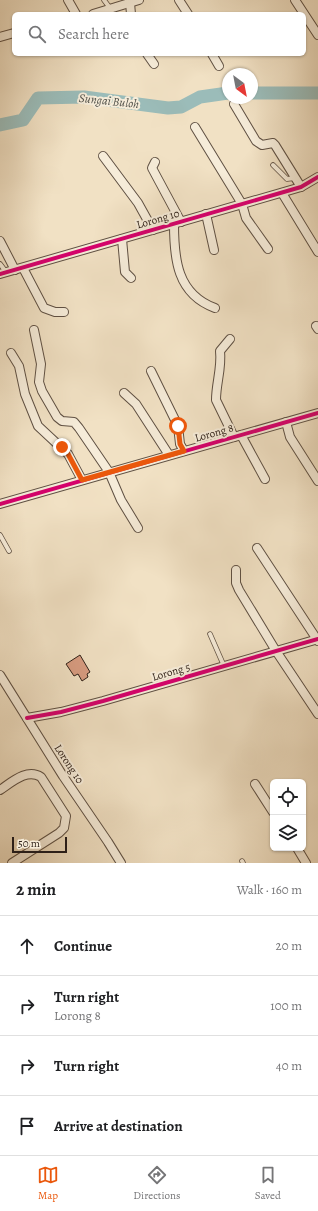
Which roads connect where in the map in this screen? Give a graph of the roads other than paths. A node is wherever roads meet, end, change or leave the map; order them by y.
1 (68, 0) edge
2 (104, 0) edge
3 (139, 0) edge
4 (179, 0) edge
5 (295, 0) edge
6 (130, 3) junction
7 (110, 9) junction
8 (75, 12) edge
9 (99, 12) edge
10 (131, 12) edge
11 (187, 12) edge
12 (303, 12) edge
13 (306, 17) edge
14 (12, 34) edge
15 (318, 35) edge
16 (0, 37) edge
17 (148, 56) edge
18 (213, 56) edge
19 (154, 64) dead end
20 (220, 66) dead end
21 (234, 104) dead end
22 (195, 127) dead end
23 (103, 156) dead end
24 (155, 162) dead end
25 (273, 165) dead end
26 (318, 177) edge
27 (295, 178) junction
28 (301, 187) junction
29 (282, 193) junction
30 (242, 204) junction
31 (206, 214) junction
32 (177, 223) junction
33 (153, 230) junction
34 (122, 239) junction
35 (0, 241) edge
36 (268, 249) dead end
37 (214, 250) dead end
38 (318, 252) edge
39 (0, 264) edge
40 (19, 269) junction
41 (3, 273) edge
42 (131, 278) dead end
43 (215, 308) dead end
44 (64, 312) dead end
45 (34, 330) dead end
46 (230, 339) dead end
47 (11, 353) dead end
48 (152, 371) dead end
49 (124, 393) dead end
50 (318, 413) edge
51 (286, 422) junction
52 (237, 436) junction
53 (184, 451) junction
54 (169, 455) junction
55 (109, 472) junction
56 (265, 479) dead end
57 (82, 480) junction
58 (318, 481) edge
59 (0, 504) edge
60 (138, 528) dead end
61 (0, 535) edge
62 (257, 548) dead end
63 (9, 551) dead end
64 (236, 570) dead end
65 (210, 634) dead end
66 (318, 640) edge
67 (276, 651) junction
68 (224, 666) junction
69 (0, 675) edge
70 (318, 714) edge
71 (27, 718) junction
72 (255, 784) dead end
73 (0, 790) edge
74 (270, 807) edge
75 (299, 851) edge
76 (12, 863) edge
77 (121, 863) edge
78 (306, 863) edge

1 - 8 street
2 - 7 lane
3 - 6 street
4 - 11 street
5 - 12 street
6 - 7 street
6 - 10 street
7 - 9 street
13 - 15 street
14 - 16 street
17 - 19 street
18 - 20 street
21 - 27 street
22 - 30 street
23 - 33 street
24 - 32 street
25 - 27 lane
26 - 28 street, Lorong 10
27 - 28 street
28 - 29 street, Lorong 10
29 - 30 street, Lorong 10
29 - 38 street
30 - 31 street, Lorong 10
30 - 36 street
31 - 32 street, Lorong 10
31 - 37 street
32 - 33 street, Lorong 10
32 - 43 street
33 - 34 street, Lorong 10
34 - 40 street, Lorong 10
34 - 42 street
35 - 40 street
39 - 41 lane
40 - 41 street, Lorong 10
40 - 44 street
45 - 55 street
46 - 52 street
47 - 57 street
48 - 53 street
49 - 54 street
50 - 51 street, Lorong 8
51 - 52 street, Lorong 8
51 - 58 street
52 - 53 street, Lorong 8
52 - 56 street
53 - 54 street, Lorong 8
54 - 55 street, Lorong 8
55 - 57 street, Lorong 8
55 - 60 street
57 - 59 street, Lorong 8
61 - 63 lane
62 - 66 street
64 - 67 street
65 - 68 lane
66 - 67 street, Lorong 5
67 - 68 street, Lorong 5
67 - 70 street
68 - 71 street, Lorong 5
69 - 71 street, Lorong 10
71 - 77 street, Lorong 10
72 - 74 street
73 - 76 street
75 - 78 street

